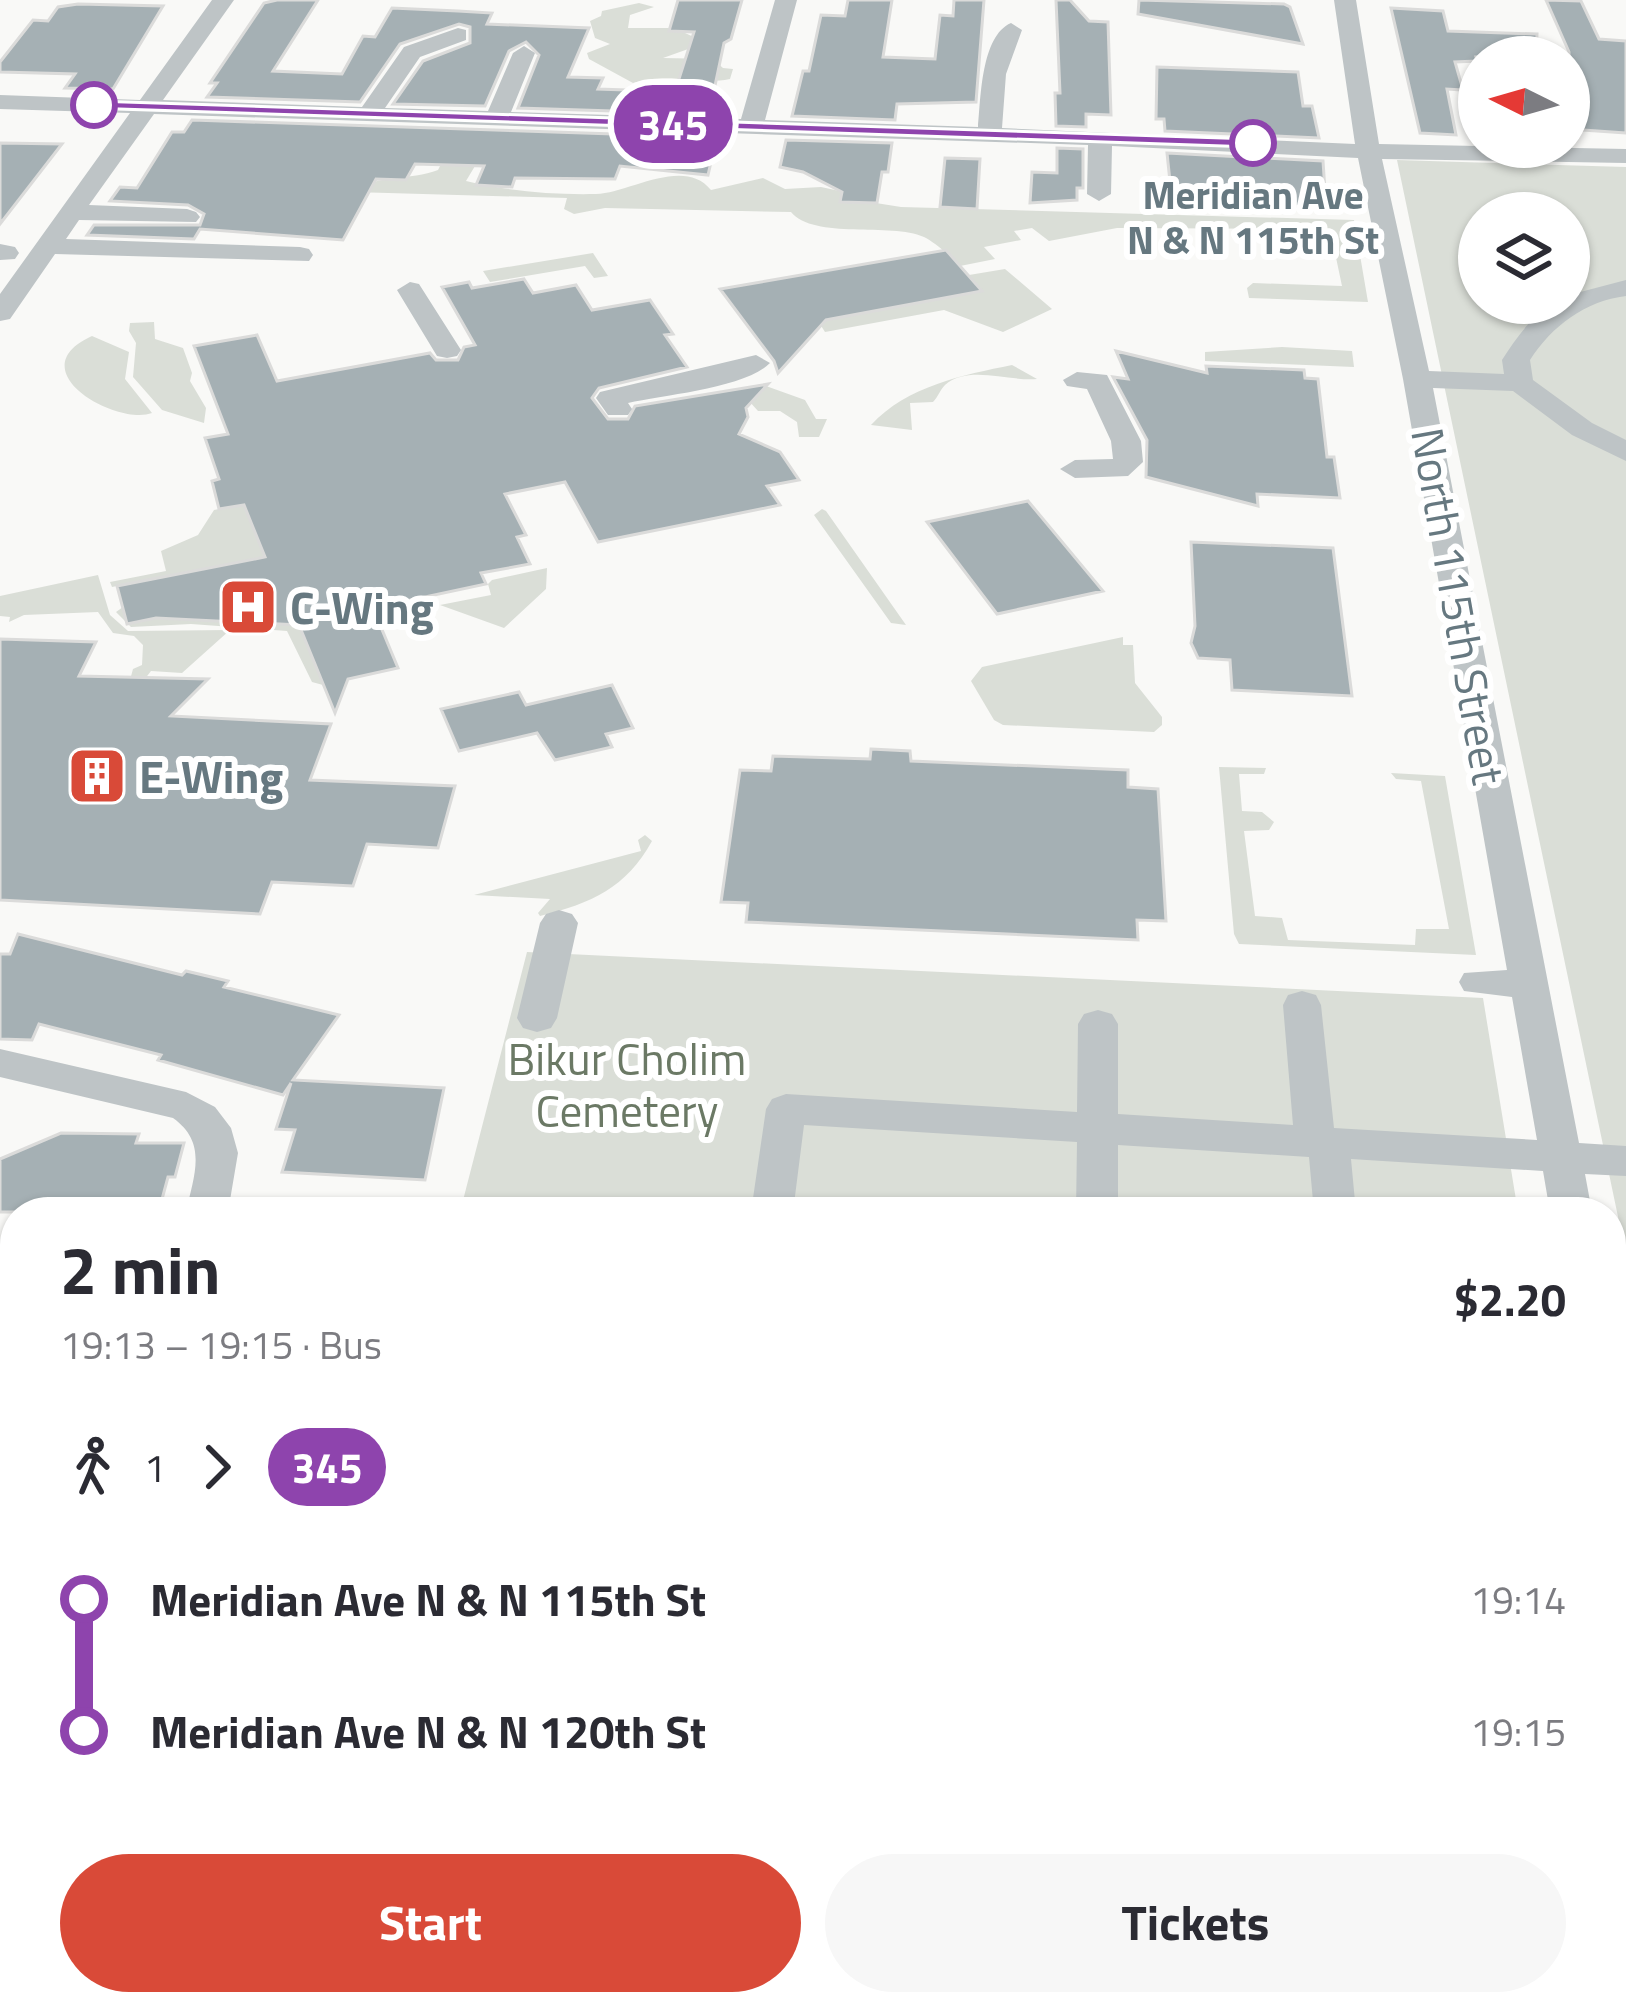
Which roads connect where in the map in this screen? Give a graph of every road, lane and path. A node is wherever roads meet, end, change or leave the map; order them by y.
1 (223, 0) edge
2 (786, 0) edge
3 (1345, 0) edge
4 (1011, 30) dead end
5 (458, 35) dead end
6 (524, 53) dead end
7 (0, 102) edge
8 (146, 106) junction
9 (370, 114) junction
10 (497, 118) junction
11 (751, 127) junction
12 (989, 134) junction
13 (1100, 138) junction
14 (1364, 148) junction
15 (1626, 156) edge
16 (1099, 194) dead end
17 (70, 212) junction
18 (188, 217) dead end
19 (47, 246) junction
20 (300, 255) dead end
21 (1626, 287) edge
22 (410, 290) dead end
23 (0, 313) edge
24 (447, 350) dead end
25 (756, 363) dead end
26 (1417, 379) junction
27 (1077, 380) dead end
28 (1520, 383) junction
29 (618, 410) dead end
30 (1626, 452) edge
31 (1075, 469) dead end
32 (559, 922) dead end
33 (1478, 982) dead end
34 (1529, 985) junction
35 (1302, 1005) dead end
36 (537, 1018) dead end
37 (1098, 1024) dead end
38 (0, 1063) edge
39 (1097, 1130) junction
40 (1322, 1143) junction
41 (1561, 1157) junction
42 (1626, 1161) edge
43 (210, 1197) edge
44 (774, 1197) edge
45 (1097, 1197) edge
46 (1332, 1197) edge
47 (1568, 1197) edge

1 - 8 street
2 - 11 street
3 - 14 street, North 115th Street
4 - 12 street
5 - 9 street
6 - 10 street
7 - 8 street
8 - 9 street
8 - 17 street
9 - 10 street
10 - 11 street
11 - 12 street
12 - 13 street
13 - 14 street
13 - 16 street
14 - 15 street
14 - 26 street, North 115th Street
17 - 18 street
17 - 19 street
19 - 20 street
19 - 23 street
21 - 28 street
22 - 24 street
25 - 29 street
26 - 28 street
26 - 34 street, North 115th Street
27 - 31 street
28 - 30 street
32 - 36 street
33 - 34 street
34 - 41 street, North 115th Street
35 - 40 street
37 - 39 street
38 - 43 street
39 - 40 street
39 - 44 street
39 - 45 street
40 - 41 street
40 - 46 street
41 - 42 street
41 - 47 street, North 115th Street

